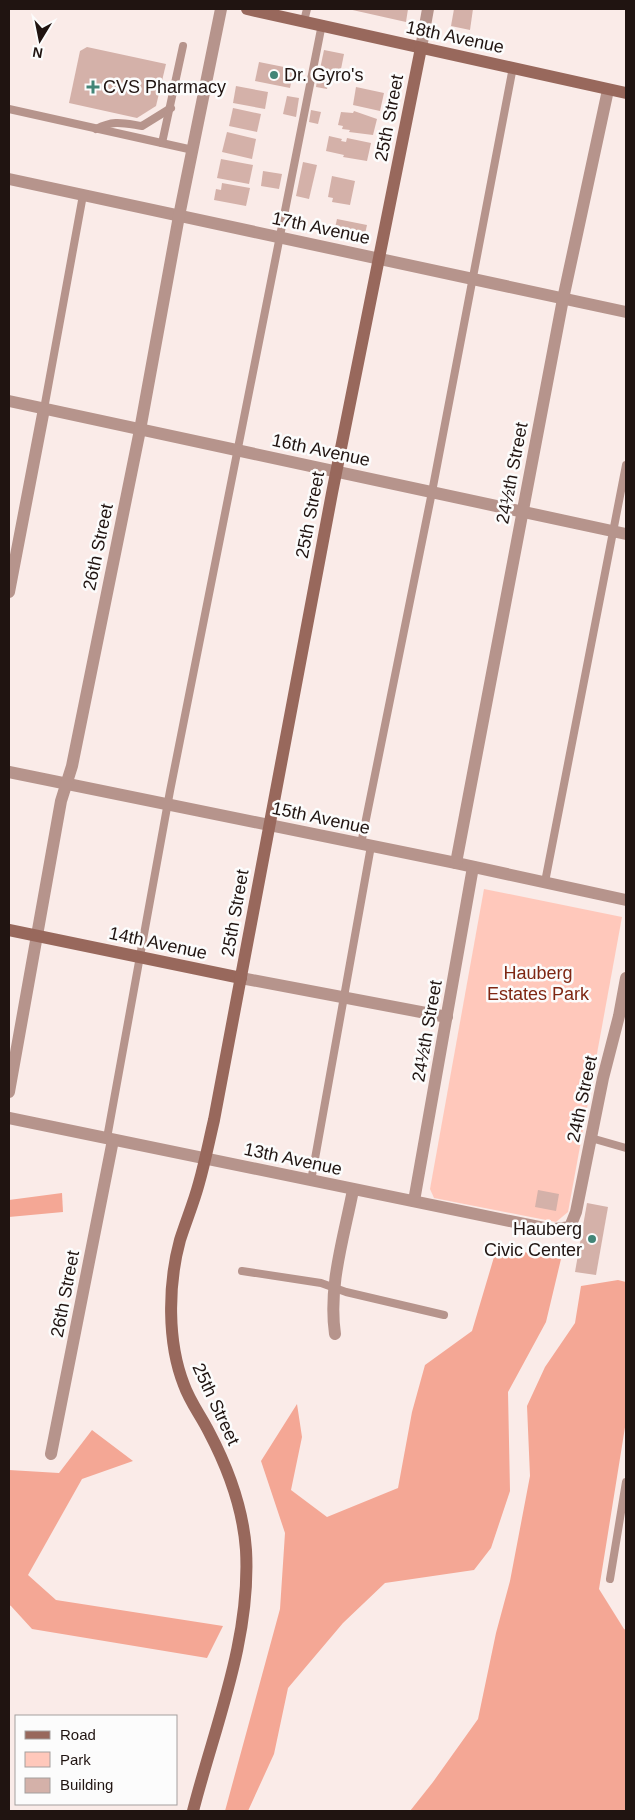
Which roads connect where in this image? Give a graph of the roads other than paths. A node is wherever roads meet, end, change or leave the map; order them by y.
1 (221, 9) edge
2 (247, 9) edge
3 (428, 9) edge
4 (306, 15) edge
5 (322, 24) junction
6 (183, 46) dead end
7 (421, 48) junction
8 (513, 67) junction
9 (608, 90) junction
10 (626, 93) edge
11 (170, 108) junction
12 (9, 110) edge
13 (96, 129) junction
14 (162, 144) junction
15 (193, 150) junction
16 (9, 179) edge
17 (83, 195) junction
18 (179, 216) junction
19 (278, 237) junction
20 (378, 258) junction
21 (473, 279) junction
22 (563, 299) junction
23 (626, 312) edge
24 (9, 402) edge
25 (44, 409) junction
26 (140, 430) junction
27 (238, 450) junction
28 (626, 465) edge
29 (337, 472) junction
30 (432, 492) junction
31 (523, 513) junction
32 (613, 531) junction
33 (626, 534) edge
34 (9, 592) edge
35 (9, 772) edge
36 (66, 784) junction
37 (167, 804) junction
38 (269, 824) junction
39 (366, 845) junction
40 (456, 863) junction
41 (473, 867) junction
42 (545, 882) junction
43 (626, 900) edge
44 (9, 930) edge
45 (37, 936) junction
46 (141, 957) junction
47 (241, 978) junction
48 (626, 978) edge
49 (344, 997) junction
50 (624, 999) edge
51 (447, 1017) junction
52 (9, 1092) edge
53 (9, 1118) edge
54 (591, 1138) junction
55 (110, 1139) junction
56 (626, 1148) edge
57 (205, 1159) junction
58 (311, 1181) junction
59 (353, 1190) junction
60 (414, 1201) junction
61 (570, 1227) joint
62 (242, 1271) dead end
63 (334, 1288) junction
64 (444, 1315) dead end
65 (335, 1334) dead end
66 (51, 1454) dead end
67 (626, 1482) edge
68 (610, 1579) dead end
69 (193, 1811) edge

1 - 15 street, 26th Street
2 - 4 street, 18th Avenue
3 - 7 street, 25th Street
4 - 5 street, 18th Avenue
5 - 7 street, 18th Avenue
5 - 19 lane
6 - 11 lane
7 - 8 street, 18th Avenue
7 - 20 street, 25th Street
8 - 9 street, 18th Avenue
8 - 21 lane
9 - 10 street, 18th Avenue
9 - 22 street, 24½th Street
11 - 13 lane
11 - 14 lane
12 - 13 lane
13 - 14 lane
14 - 15 lane
15 - 18 street, 26th Street
16 - 17 street, 17th Avenue
17 - 18 street, 17th Avenue
17 - 25 lane
18 - 19 street, 17th Avenue
18 - 26 street, 26th Street
19 - 20 street, 17th Avenue
19 - 27 lane
20 - 21 street, 17th Avenue
20 - 29 street, 25th Street
21 - 22 street, 17th Avenue
21 - 30 lane
22 - 23 street, 17th Avenue
22 - 31 street, 24½th Street
24 - 25 street, 16th Avenue
25 - 26 street, 16th Avenue
25 - 34 street
26 - 27 street, 16th Avenue
26 - 36 street, 26th Street
27 - 29 street, 16th Avenue
27 - 37 lane
28 - 32 lane
29 - 30 street, 16th Avenue
29 - 38 street, 25th Street
30 - 31 street, 16th Avenue
30 - 39 lane
31 - 32 street, 16th Avenue
31 - 40 street, 24½th Street
32 - 33 street, 16th Avenue
32 - 42 lane
35 - 36 street, 15th Avenue
36 - 37 street, 15th Avenue
36 - 45 street, 26th Street
37 - 38 street, 15th Avenue
37 - 46 lane
38 - 39 street, 15th Avenue
38 - 47 street, 25th Street
39 - 40 street, 15th Avenue
39 - 49 lane
40 - 41 street, 15th Avenue
41 - 42 street, 15th Avenue
41 - 51 street, 24½th Street
42 - 43 street, 15th Avenue
44 - 45 street, 14th Avenue
45 - 46 street, 14th Avenue
45 - 52 street, 26th Street
46 - 47 street, 14th Avenue
46 - 55 lane
47 - 49 street, 14th Avenue
47 - 57 street, 25th Street
48 - 50 street, 24th Street
49 - 51 street, 14th Avenue
49 - 58 lane
50 - 54 street, 24th Street
51 - 60 street, 24½th Street
53 - 55 street, 13th Avenue
54 - 56 lane
54 - 61 street, 24th Street
55 - 57 street, 13th Avenue
55 - 66 street, 26th Street
57 - 58 street, 13th Avenue
57 - 69 street, 25th Street
58 - 59 street, 13th Avenue
59 - 60 street, 13th Avenue
59 - 63 street
60 - 61 street, 13th Avenue
62 - 63 lane
63 - 64 lane
63 - 65 street
67 - 68 lane

